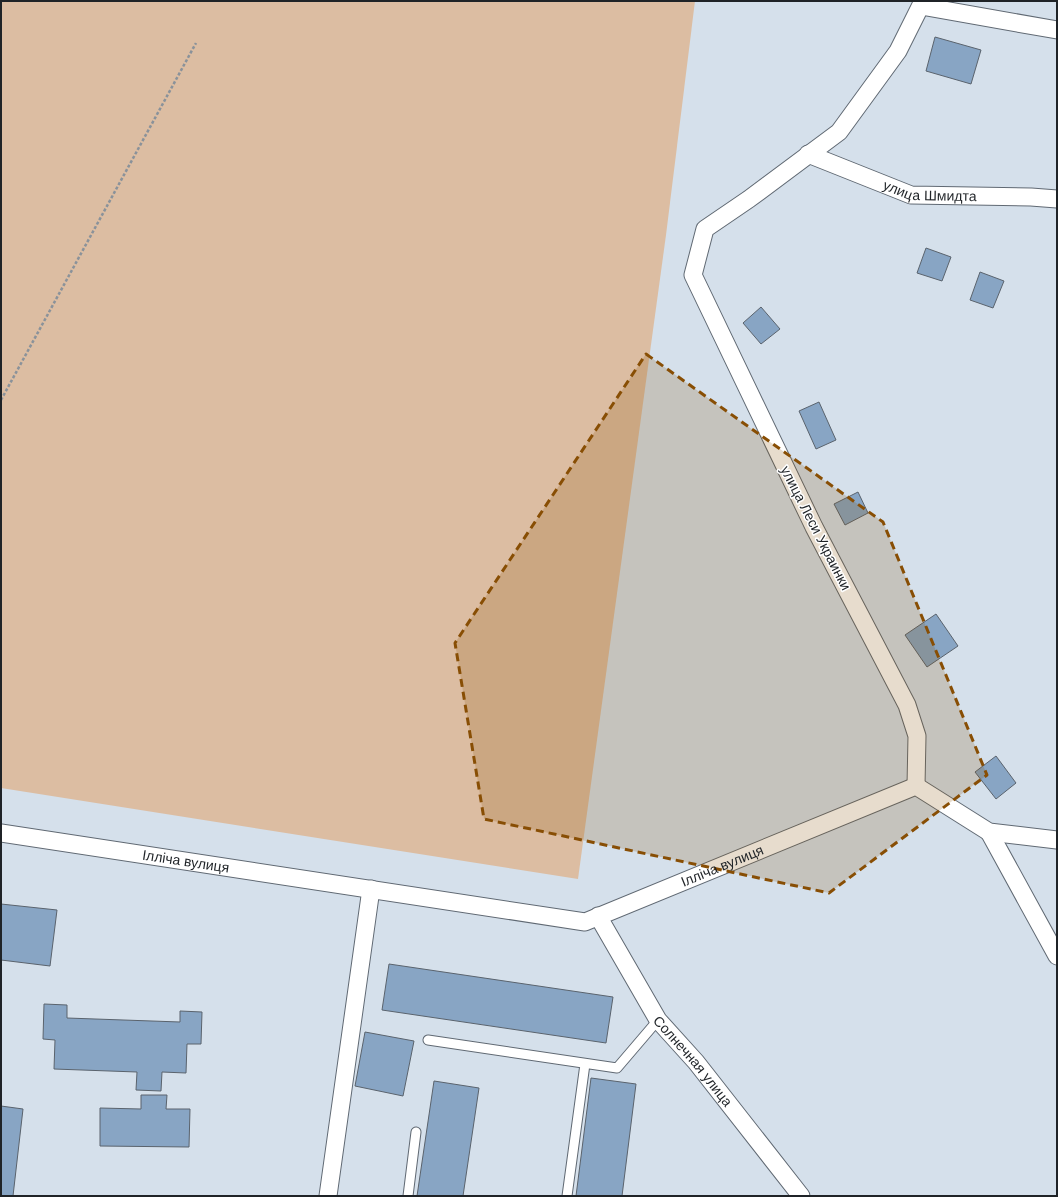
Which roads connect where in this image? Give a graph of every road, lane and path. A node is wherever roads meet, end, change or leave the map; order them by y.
1 (922, 4) edge
2 (1057, 30) edge
3 (196, 44) dead end
4 (808, 154) junction
5 (1057, 199) edge
6 (1, 400) edge
7 (916, 786) junction
8 (989, 832) junction
9 (1, 833) edge
10 (1057, 840) edge
11 (371, 889) junction
12 (598, 916) junction
13 (1057, 956) edge
14 (658, 1020) junction
15 (428, 1040) dead end
16 (585, 1064) junction
17 (416, 1132) dead end
18 (328, 1196) edge
19 (408, 1196) edge
20 (567, 1196) edge
21 (801, 1196) edge

1 - 2 street
1 - 4 street
3 - 6 path
4 - 5 street, улица Шмидта
4 - 7 street, улица Леси Украинки
7 - 8 street
7 - 12 street, Ілліча вулиця
8 - 10 street
8 - 13 street
9 - 11 street, Ілліча вулиця
11 - 12 street, Ілліча вулиця
11 - 18 street
12 - 14 street, Солнечная улица
14 - 16 lane
14 - 21 street, Солнечная улица
15 - 16 lane
16 - 20 lane
17 - 19 lane

